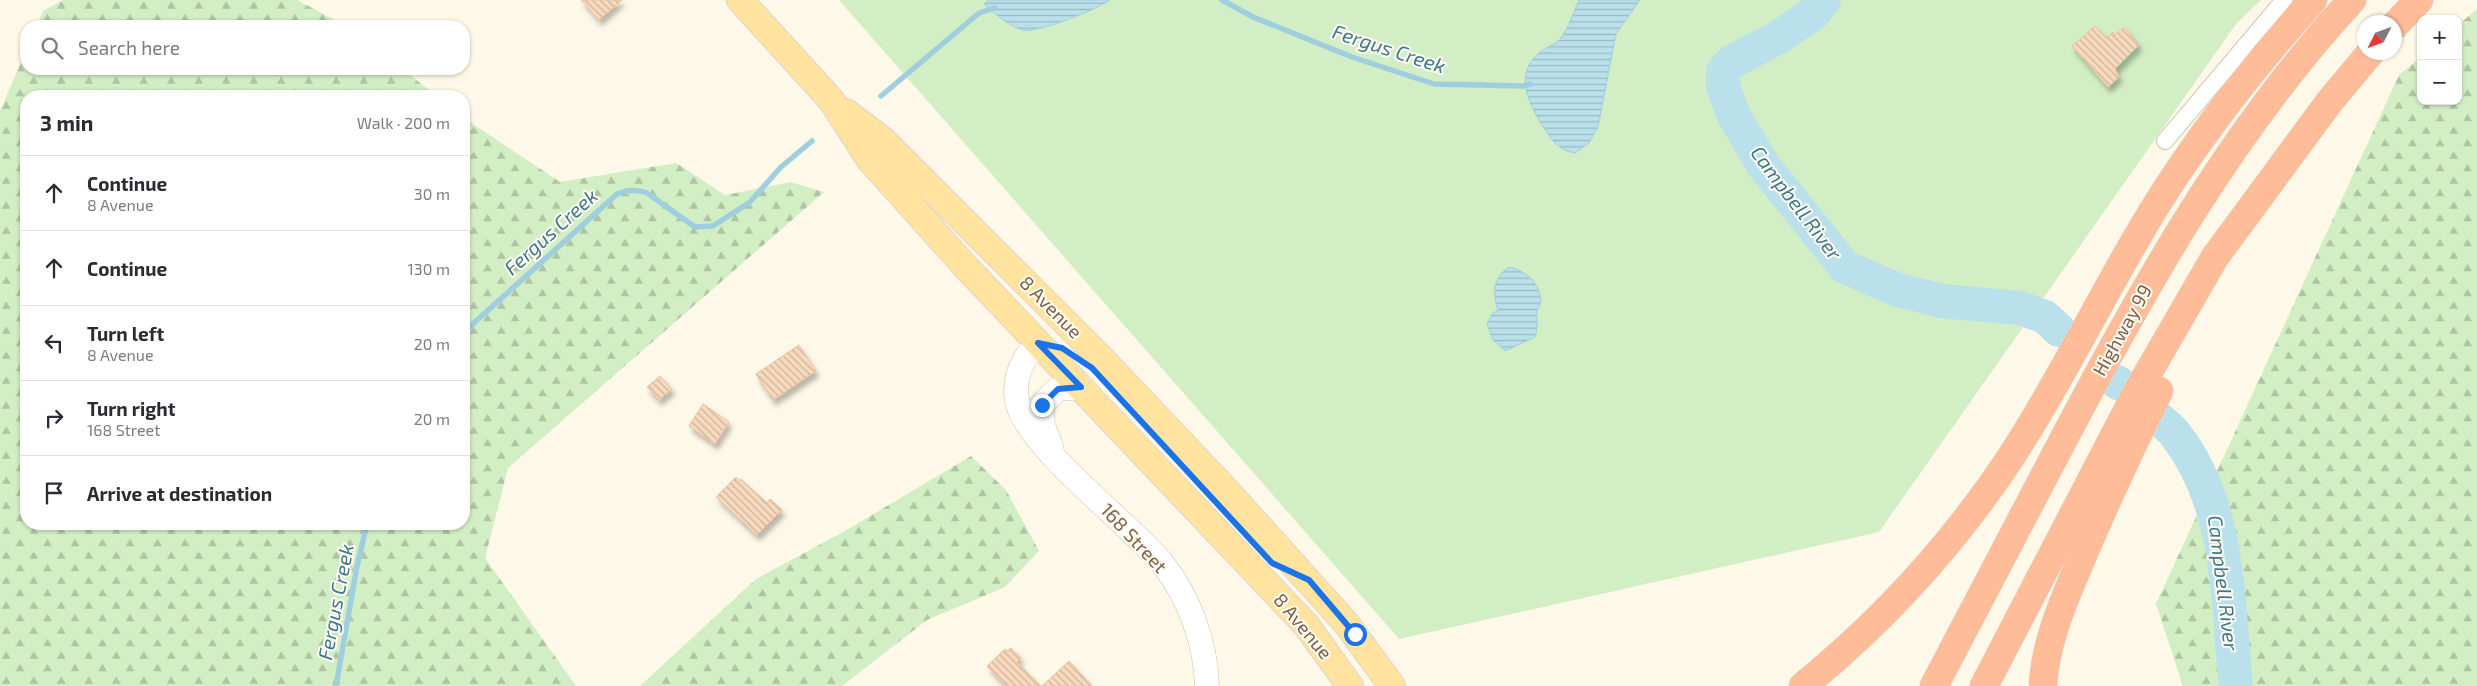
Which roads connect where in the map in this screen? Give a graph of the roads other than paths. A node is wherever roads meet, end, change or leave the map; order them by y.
1 (740, 0) edge
2 (2284, 0) edge
3 (2313, 0) edge
4 (2352, 0) edge
5 (2419, 0) edge
6 (2402, 18) edge
7 (2365, 60) edge
8 (832, 101) junction
9 (2165, 142) dead end
10 (2242, 222) junction
11 (1038, 343) junction
12 (1081, 387) junction
13 (1057, 459) junction
14 (1309, 580) junction
15 (1207, 686) edge
16 (1350, 686) edge
17 (1392, 686) edge
18 (1803, 686) edge
19 (1934, 686) edge
20 (1984, 686) edge
21 (2043, 686) edge

1 - 8 main road, 8 Avenue
2 - 9 street
3 - 18 highway
4 - 19 highway, Highway 99
5 - 6 highway
7 - 10 highway
8 - 11 main road, 8 Avenue
8 - 14 main road, 8 Avenue
10 - 20 highway
10 - 21 highway
11 - 12 main road, 8 Avenue
11 - 13 main road, 168 Street
11 - 14 main road
12 - 13 main road, 168 Street
12 - 16 main road, 8 Avenue
13 - 15 main road, 168 Street
14 - 17 main road, 8 Avenue

